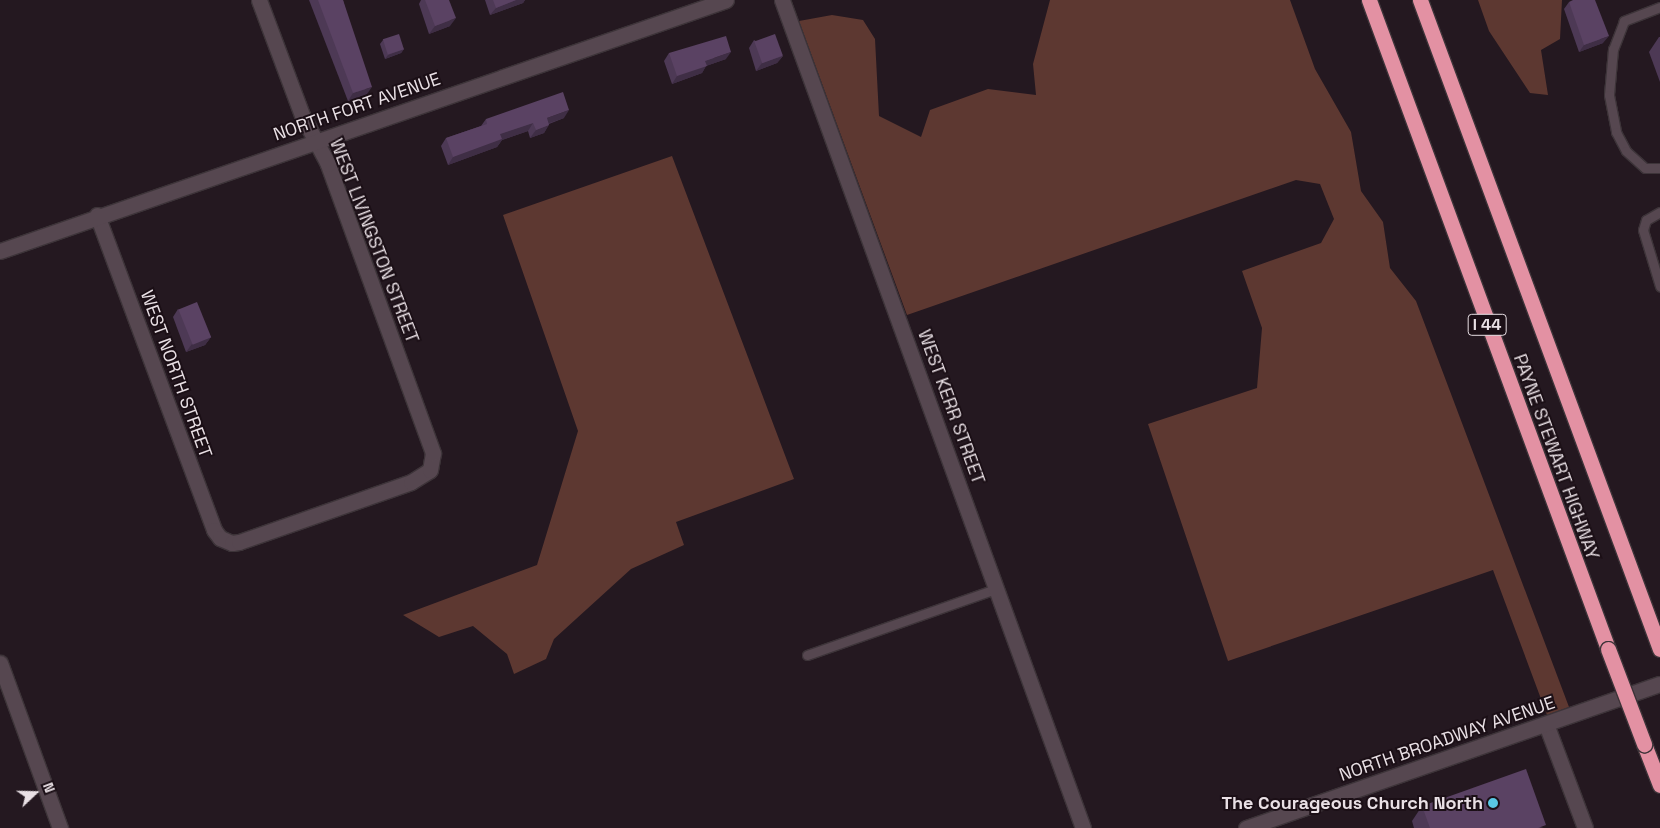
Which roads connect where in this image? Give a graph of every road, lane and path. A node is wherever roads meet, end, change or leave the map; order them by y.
1 (259, 0) edge
2 (726, 0) edge
3 (782, 0) edge
4 (1369, 0) edge
5 (1420, 0) edge
6 (1660, 7) edge
7 (317, 140) junction
8 (1660, 168) edge
9 (1660, 212) edge
10 (98, 216) junction
11 (0, 251) edge
12 (1660, 286) edge
13 (225, 541) joint
14 (998, 588) junction
15 (1660, 649) edge
16 (807, 655) dead end
17 (0, 663) edge
18 (1660, 684) edge
19 (1546, 724) junction
20 (1660, 785) edge
21 (60, 828) edge
22 (1083, 828) edge
23 (1246, 828) edge
24 (1585, 828) edge

1 - 7 street, WEST LIVINGSTON STREET
2 - 7 street, NORTH FORT AVENUE
3 - 14 street, WEST KERR STREET
4 - 20 highway, PAYNE STEWART HIGHWAY / I 44, bridge
5 - 15 highway, PAYNE STEWART HIGHWAY / I 44
6 - 8 lane
7 - 10 street, NORTH FORT AVENUE
7 - 13 street, WEST LIVINGSTON STREET
9 - 12 lane
10 - 11 street, NORTH FORT AVENUE
10 - 13 street, WEST NORTH STREET
14 - 16 lane
14 - 22 street, WEST KERR STREET
17 - 21 street
18 - 19 street, NORTH BROADWAY AVENUE
19 - 23 street, NORTH BROADWAY AVENUE
19 - 24 street

